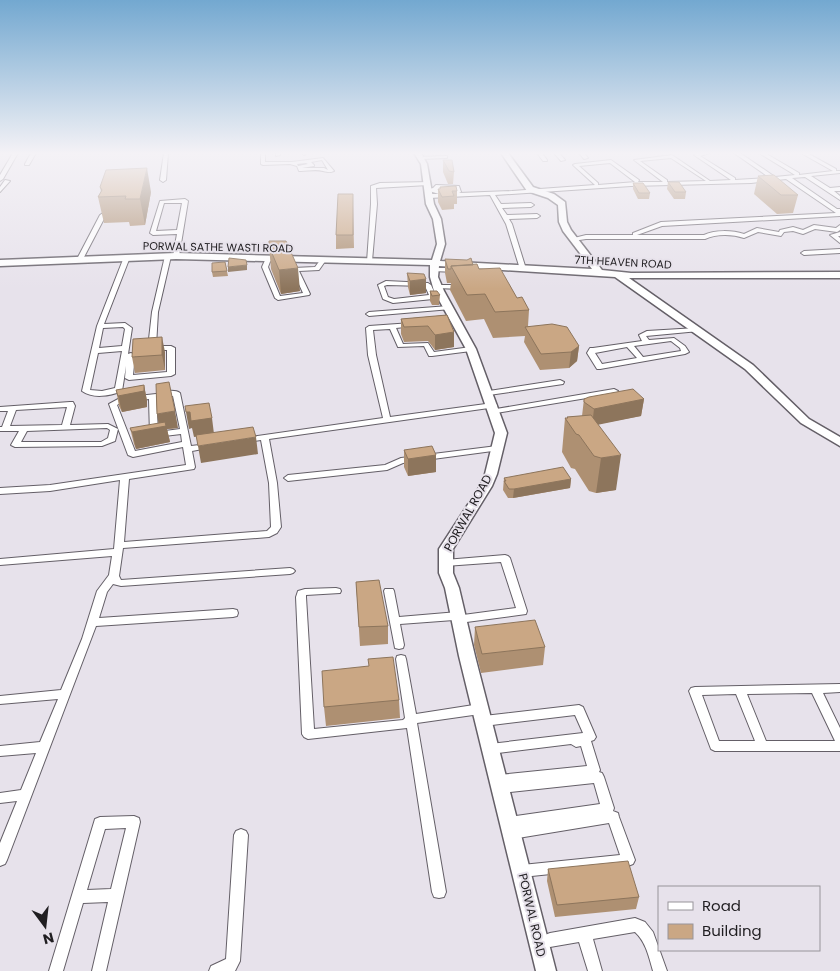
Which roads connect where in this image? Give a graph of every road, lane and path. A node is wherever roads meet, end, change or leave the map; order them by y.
1 (374, 198) edge
2 (430, 198) edge
3 (495, 198) edge
4 (554, 198) edge
5 (818, 198) edge
6 (530, 205) dead end
7 (500, 206) junction
8 (840, 213) edge
9 (102, 215) edge
10 (537, 216) dead end
11 (506, 217) junction
12 (840, 227) edge
13 (181, 232) junction
14 (840, 234) edge
15 (630, 236) junction
16 (574, 239) junction
17 (840, 241) edge
18 (840, 251) edge
19 (804, 252) dead end
20 (172, 256) junction
21 (127, 257) junction
22 (80, 259) junction
23 (268, 259) junction
24 (323, 260) junction
25 (369, 261) junction
26 (0, 263) edge
27 (434, 266) junction
28 (523, 269) junction
29 (599, 272) junction
30 (618, 275) junction
31 (840, 275) edge
32 (470, 287) edge
33 (444, 305) junction
34 (369, 314) dead end
35 (100, 326) junction
36 (420, 327) edge
37 (393, 329) junction
38 (698, 330) junction
39 (647, 342) junction
40 (629, 345) junction
41 (126, 348) junction
42 (152, 348) junction
43 (471, 349) junction
44 (94, 351) junction
45 (642, 360) junction
46 (560, 382) dead end
47 (614, 391) edge
48 (153, 396) junction
49 (493, 403) junction
50 (13, 408) junction
51 (0, 409) edge
52 (386, 420) junction
53 (65, 427) junction
54 (2, 429) edge
55 (24, 429) junction
56 (184, 431) junction
57 (154, 435) junction
58 (145, 437) edge
59 (264, 438) junction
60 (136, 439) edge
61 (126, 441) junction
62 (236, 442) edge
63 (840, 442) edge
64 (216, 445) edge
65 (186, 446) junction
66 (497, 448) junction
67 (125, 478) junction
68 (288, 478) dead end
69 (0, 491) edge
70 (119, 549) junction
71 (0, 562) edge
72 (445, 563) junction
73 (290, 571) dead end
74 (114, 576) junction
75 (336, 591) dead end
76 (389, 591) dead end
77 (233, 613) dead end
78 (458, 617) junction
79 (395, 621) junction
80 (92, 622) junction
81 (399, 645) dead end
82 (401, 659) dead end
83 (815, 688) junction
84 (840, 688) edge
85 (740, 690) junction
86 (65, 694) junction
87 (0, 700) edge
88 (482, 715) junction
89 (411, 719) junction
90 (840, 740) edge
91 (762, 745) junction
92 (840, 746) edge
93 (44, 747) junction
94 (491, 750) junction
95 (0, 752) edge
96 (500, 784) junction
97 (25, 794) junction
98 (0, 798) edge
99 (510, 828) junction
100 (241, 835) dead end
101 (4, 838) edge
102 (0, 860) edge
103 (522, 871) junction
104 (439, 892) dead end
105 (117, 895) junction
106 (78, 897) junction
107 (584, 934) junction
108 (550, 940) dead end
109 (56, 971) edge
110 (99, 971) edge
111 (216, 971) edge
112 (546, 971) edge
113 (595, 971) edge
114 (660, 971) edge

1 - 25 street
2 - 27 street, PORWAL ROAD
3 - 7 street
4 - 16 street
5 - 8 street
6 - 7 street
7 - 11 street
8 - 15 street
9 - 22 street
10 - 11 street
11 - 28 street
12 - 15 street
13 - 13 street
13 - 20 street
14 - 17 street
15 - 16 street
16 - 29 street
18 - 19 street
20 - 21 street, PORWAL SATHE WASTI ROAD
20 - 23 street, PORWAL SATHE WASTI ROAD
20 - 42 street
21 - 22 street, PORWAL SATHE WASTI ROAD
21 - 35 street
22 - 26 street, PORWAL SATHE WASTI ROAD
23 - 24 street, PORWAL SATHE WASTI ROAD
23 - 24 street
24 - 25 street, PORWAL SATHE WASTI ROAD
25 - 27 street, PORWAL SATHE WASTI ROAD
27 - 28 street, 7TH HEAVEN ROAD
27 - 33 street, PORWAL ROAD
28 - 29 street, 7TH HEAVEN ROAD
29 - 30 street, 7TH HEAVEN ROAD
30 - 31 street, 7TH HEAVEN ROAD
30 - 38 street
32 - 33 street
33 - 33 street
33 - 34 street
33 - 43 street, PORWAL ROAD
35 - 41 street
35 - 44 street
36 - 37 street
37 - 43 street
37 - 52 street
38 - 39 street
38 - 63 street
39 - 40 street
39 - 45 street
40 - 45 street
40 - 45 street
41 - 44 street
41 - 44 street
42 - 42 street
43 - 49 street, PORWAL ROAD
46 - 49 street
47 - 49 street
48 - 56 street
48 - 57 street
48 - 61 street
49 - 52 street
49 - 66 street, PORWAL ROAD
50 - 51 street
50 - 53 street
50 - 54 street
52 - 59 street
53 - 55 street
53 - 55 street
54 - 55 street
56 - 57 street
56 - 65 street
57 - 58 street
59 - 62 street
59 - 70 street
60 - 61 street
61 - 65 street
64 - 65 street
65 - 67 street
66 - 68 street
66 - 72 street, PORWAL ROAD
67 - 69 street
67 - 70 street
70 - 71 street
70 - 74 street
72 - 78 street, PORWAL ROAD
72 - 78 street
73 - 74 street
74 - 80 street
75 - 89 street
76 - 79 street
77 - 80 street
78 - 79 street
78 - 88 street, PORWAL ROAD
79 - 81 street
80 - 86 street
82 - 89 street
83 - 84 street
83 - 85 street
83 - 90 street
85 - 91 street
85 - 91 street
86 - 87 street
86 - 93 street
88 - 89 street
88 - 94 street, PORWAL ROAD
88 - 94 street
89 - 104 street
91 - 92 street
93 - 95 street
93 - 97 street
94 - 96 street, PORWAL ROAD
94 - 96 street
96 - 99 street, PORWAL ROAD
96 - 99 street
97 - 98 street
97 - 101 street
99 - 103 street, PORWAL ROAD
99 - 103 street
100 - 111 street
101 - 102 street
103 - 112 street, PORWAL ROAD
105 - 106 street
105 - 106 street
105 - 110 street
106 - 109 street
107 - 108 street
107 - 113 street
107 - 114 street

